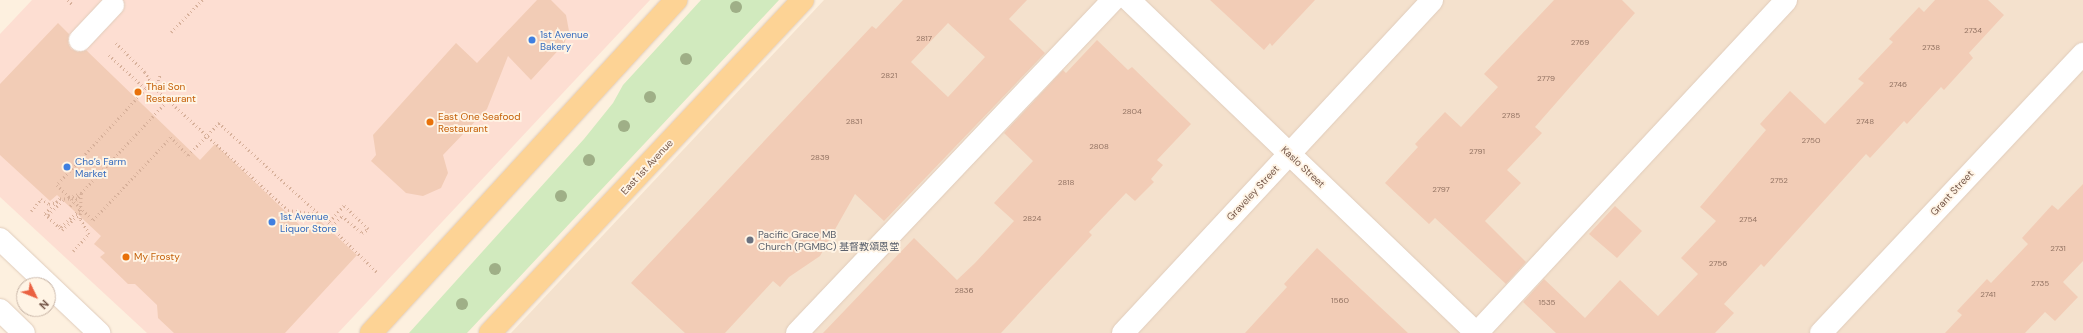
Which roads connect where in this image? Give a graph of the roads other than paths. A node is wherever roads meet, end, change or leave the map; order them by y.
1 (676, 0) edge
2 (803, 0) edge
3 (1113, 0) edge
4 (1129, 0) edge
5 (1432, 0) edge
6 (1786, 0) edge
7 (113, 5) dead end
8 (87, 32) road end
9 (2083, 54) edge
10 (1289, 154) junction
11 (0, 239) edge
12 (0, 310) edge
13 (24, 333) edge
14 (99, 333) edge
15 (371, 333) edge
16 (490, 333) edge
17 (798, 333) edge
18 (1123, 333) edge
19 (1476, 333) edge
20 (1821, 333) edge

1 - 15 main road
2 - 16 main road, East 1st Avenue
3 - 17 street
4 - 10 street, Kaslo Street
5 - 10 street, Graveley Street
6 - 19 street
7 - 8 street
9 - 20 street, Grant Street
10 - 18 street, Graveley Street
10 - 19 street, Kaslo Street
11 - 14 street
12 - 13 street

